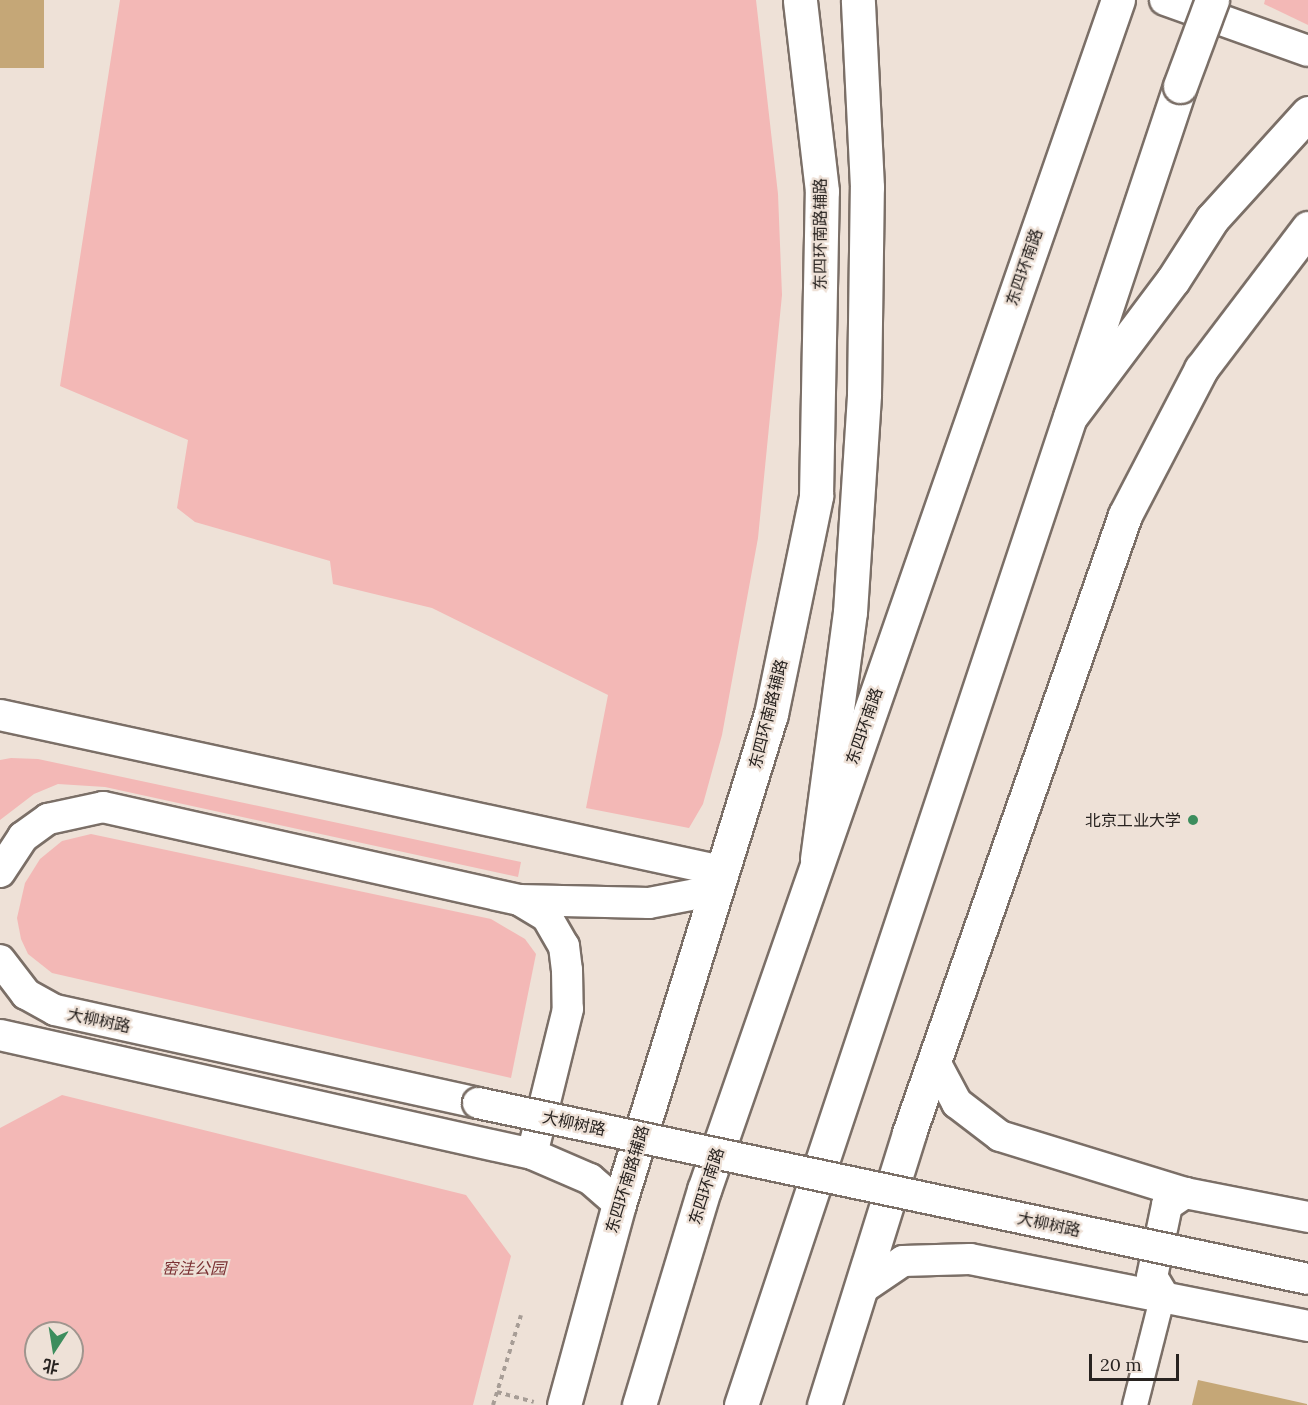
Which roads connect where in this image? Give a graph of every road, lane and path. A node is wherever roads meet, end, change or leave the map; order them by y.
1 (800, 0) edge
2 (858, 0) edge
3 (1118, 0) edge
4 (1164, 0) edge
5 (1212, 0) edge
6 (1308, 51) edge
7 (1308, 113) edge
8 (1308, 228) edge
9 (1070, 417) junction
10 (0, 715) edge
11 (817, 859) junction
12 (0, 872) edge
13 (719, 881) junction
14 (519, 900) junction
15 (0, 960) edge
16 (0, 1035) edge
17 (934, 1060) junction
18 (532, 1154) junction
19 (1185, 1193) junction
20 (619, 1204) junction
21 (1308, 1217) edge
22 (1308, 1279) edge
23 (860, 1290) junction
24 (1163, 1294) junction
25 (521, 1315) dead end
26 (1308, 1326) edge
27 (497, 1392) junction
28 (493, 1405) edge
29 (544, 1405) edge
30 (564, 1405) edge
31 (639, 1405) edge
32 (741, 1405) edge
33 (824, 1405) edge
34 (1135, 1405) edge

1 - 13 main road, 东四环南路辅路
2 - 11 main road
3 - 11 main road, 东四环南路
4 - 6 street
5 - 9 main road, bridge
7 - 9 main road
8 - 17 main road
9 - 32 main road
10 - 13 street
11 - 31 main road, 东四环南路
12 - 14 street
13 - 14 street
13 - 20 main road, 东四环南路辅路
14 - 18 street
15 - 22 street, 大柳树路, bridge
16 - 18 street
17 - 19 street
17 - 23 main road
18 - 20 street
19 - 21 street
19 - 24 street
20 - 30 main road, 东四环南路辅路
23 - 24 street
23 - 33 main road
24 - 26 street
24 - 34 street
25 - 27 path
27 - 28 path
27 - 29 path

